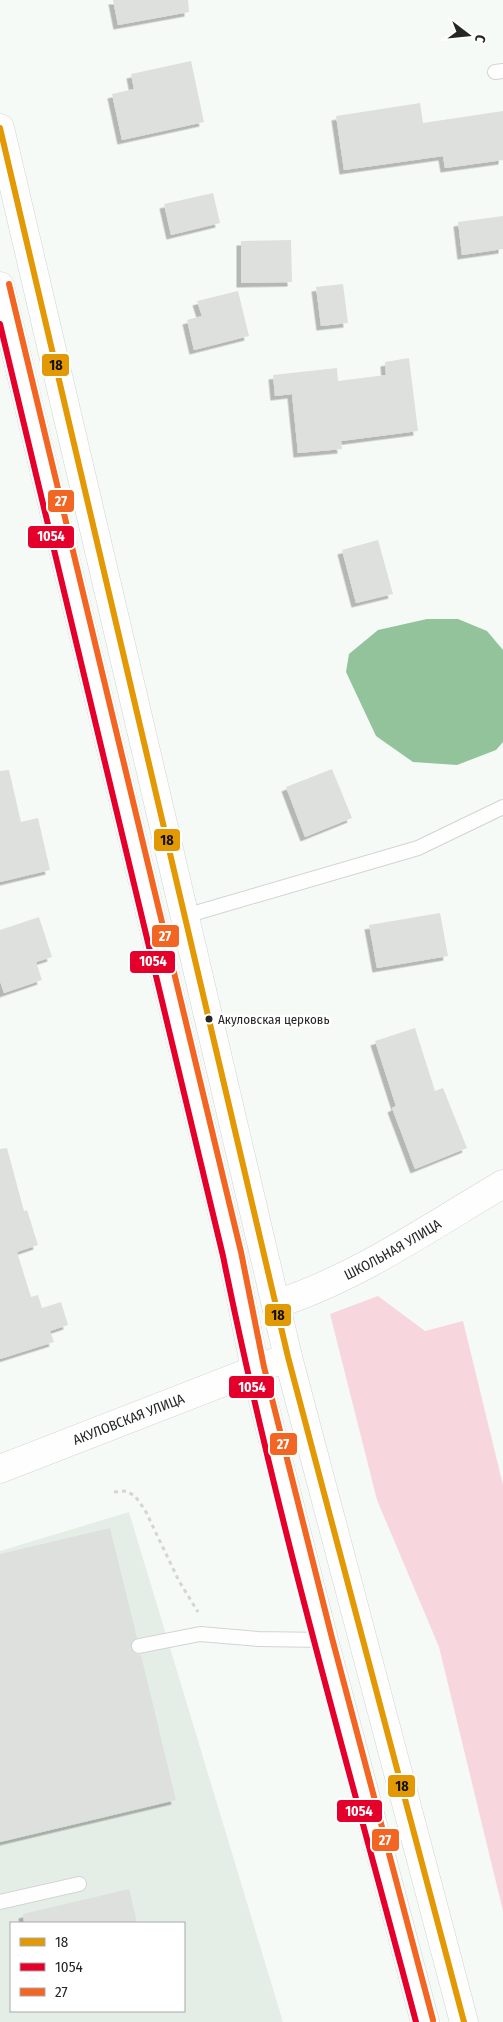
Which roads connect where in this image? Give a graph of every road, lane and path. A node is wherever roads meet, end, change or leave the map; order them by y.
1 (0, 128) edge
2 (0, 286) edge
3 (503, 806) edge
4 (185, 916) junction
5 (503, 1184) edge
6 (276, 1304) junction
7 (288, 1357) junction
8 (255, 1369) junction
9 (0, 1469) edge
10 (114, 1492) dead end
11 (220, 1636) junction
12 (324, 1640) junction
13 (139, 1646) dead end
14 (79, 1884) dead end
15 (0, 1902) edge
16 (425, 2022) edge
17 (464, 2022) edge

1 - 4 main road
2 - 8 main road
3 - 4 lane
4 - 6 main road
5 - 6 main road, ШКОЛЬНАЯ УЛИЦА
6 - 7 main road
7 - 8 main road, АКУЛОВСКАЯ УЛИЦА
7 - 17 main road
8 - 9 main road, АКУЛОВСКАЯ УЛИЦА
8 - 12 main road
10 - 11 path
11 - 12 lane
11 - 13 lane
12 - 16 main road
14 - 15 lane

